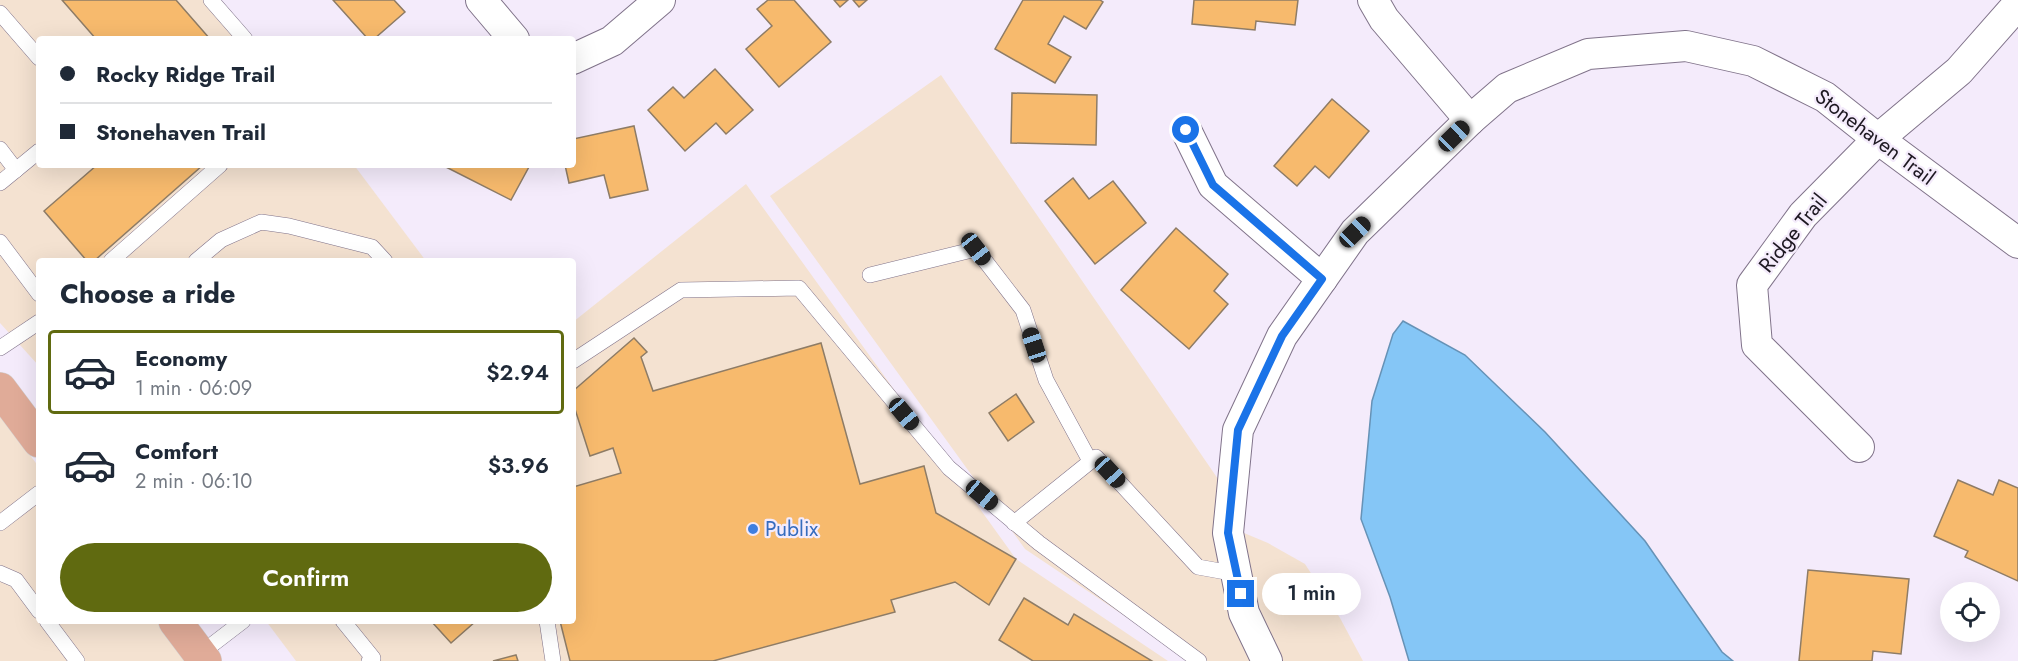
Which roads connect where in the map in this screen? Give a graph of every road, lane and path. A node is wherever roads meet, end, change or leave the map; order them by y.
1 (211, 0) edge
2 (481, 0) edge
3 (660, 0) edge
4 (1373, 0) edge
5 (2018, 4) edge
6 (0, 13) edge
7 (242, 36) edge
8 (511, 36) edge
9 (36, 55) edge
10 (576, 58) edge
11 (1470, 120) junction
12 (1186, 130) dead end
13 (1878, 139) junction
14 (0, 149) edge
15 (36, 153) edge
16 (217, 168) edge
17 (16, 170) junction
18 (0, 183) edge
19 (0, 242) edge
20 (2018, 243) edge
21 (114, 258) edge
22 (200, 258) edge
23 (382, 258) edge
24 (870, 275) dead end
25 (1322, 279) junction
26 (36, 290) edge
27 (36, 324) edge
28 (0, 348) edge
29 (576, 360) edge
30 (0, 389) edge
31 (36, 437) edge
32 (1859, 447) dead end
33 (1090, 461) junction
34 (36, 495) edge
35 (0, 523) edge
36 (1014, 523) junction
37 (0, 573) edge
38 (1237, 574) junction
39 (36, 607) edge
40 (49, 624) edge
41 (177, 624) edge
42 (240, 624) edge
43 (345, 624) edge
44 (547, 624) edge
45 (203, 658) edge
46 (77, 661) edge
47 (369, 661) edge
48 (554, 661) edge
49 (1199, 661) edge
50 (1267, 661) edge

1 - 7 lane
2 - 8 street
3 - 10 street
4 - 11 street
5 - 13 street, Ridge Trail
6 - 9 lane
11 - 13 street, Stonehaven Trail
11 - 25 street, Stonehaven Trail
12 - 25 street
13 - 20 street, Stonehaven Trail
13 - 32 street, Ridge Trail
14 - 17 lane
15 - 17 lane
16 - 21 lane
17 - 18 lane
19 - 26 lane
22 - 23 lane
24 - 33 lane
25 - 38 street, Stonehaven Trail
27 - 28 lane
29 - 36 lane
30 - 31 main road
33 - 36 lane
33 - 38 lane
34 - 35 lane
36 - 49 lane
37 - 39 lane
38 - 50 street, Stonehaven Trail
40 - 46 lane
41 - 45 main road
42 - 45 lane
43 - 47 lane
44 - 48 lane

